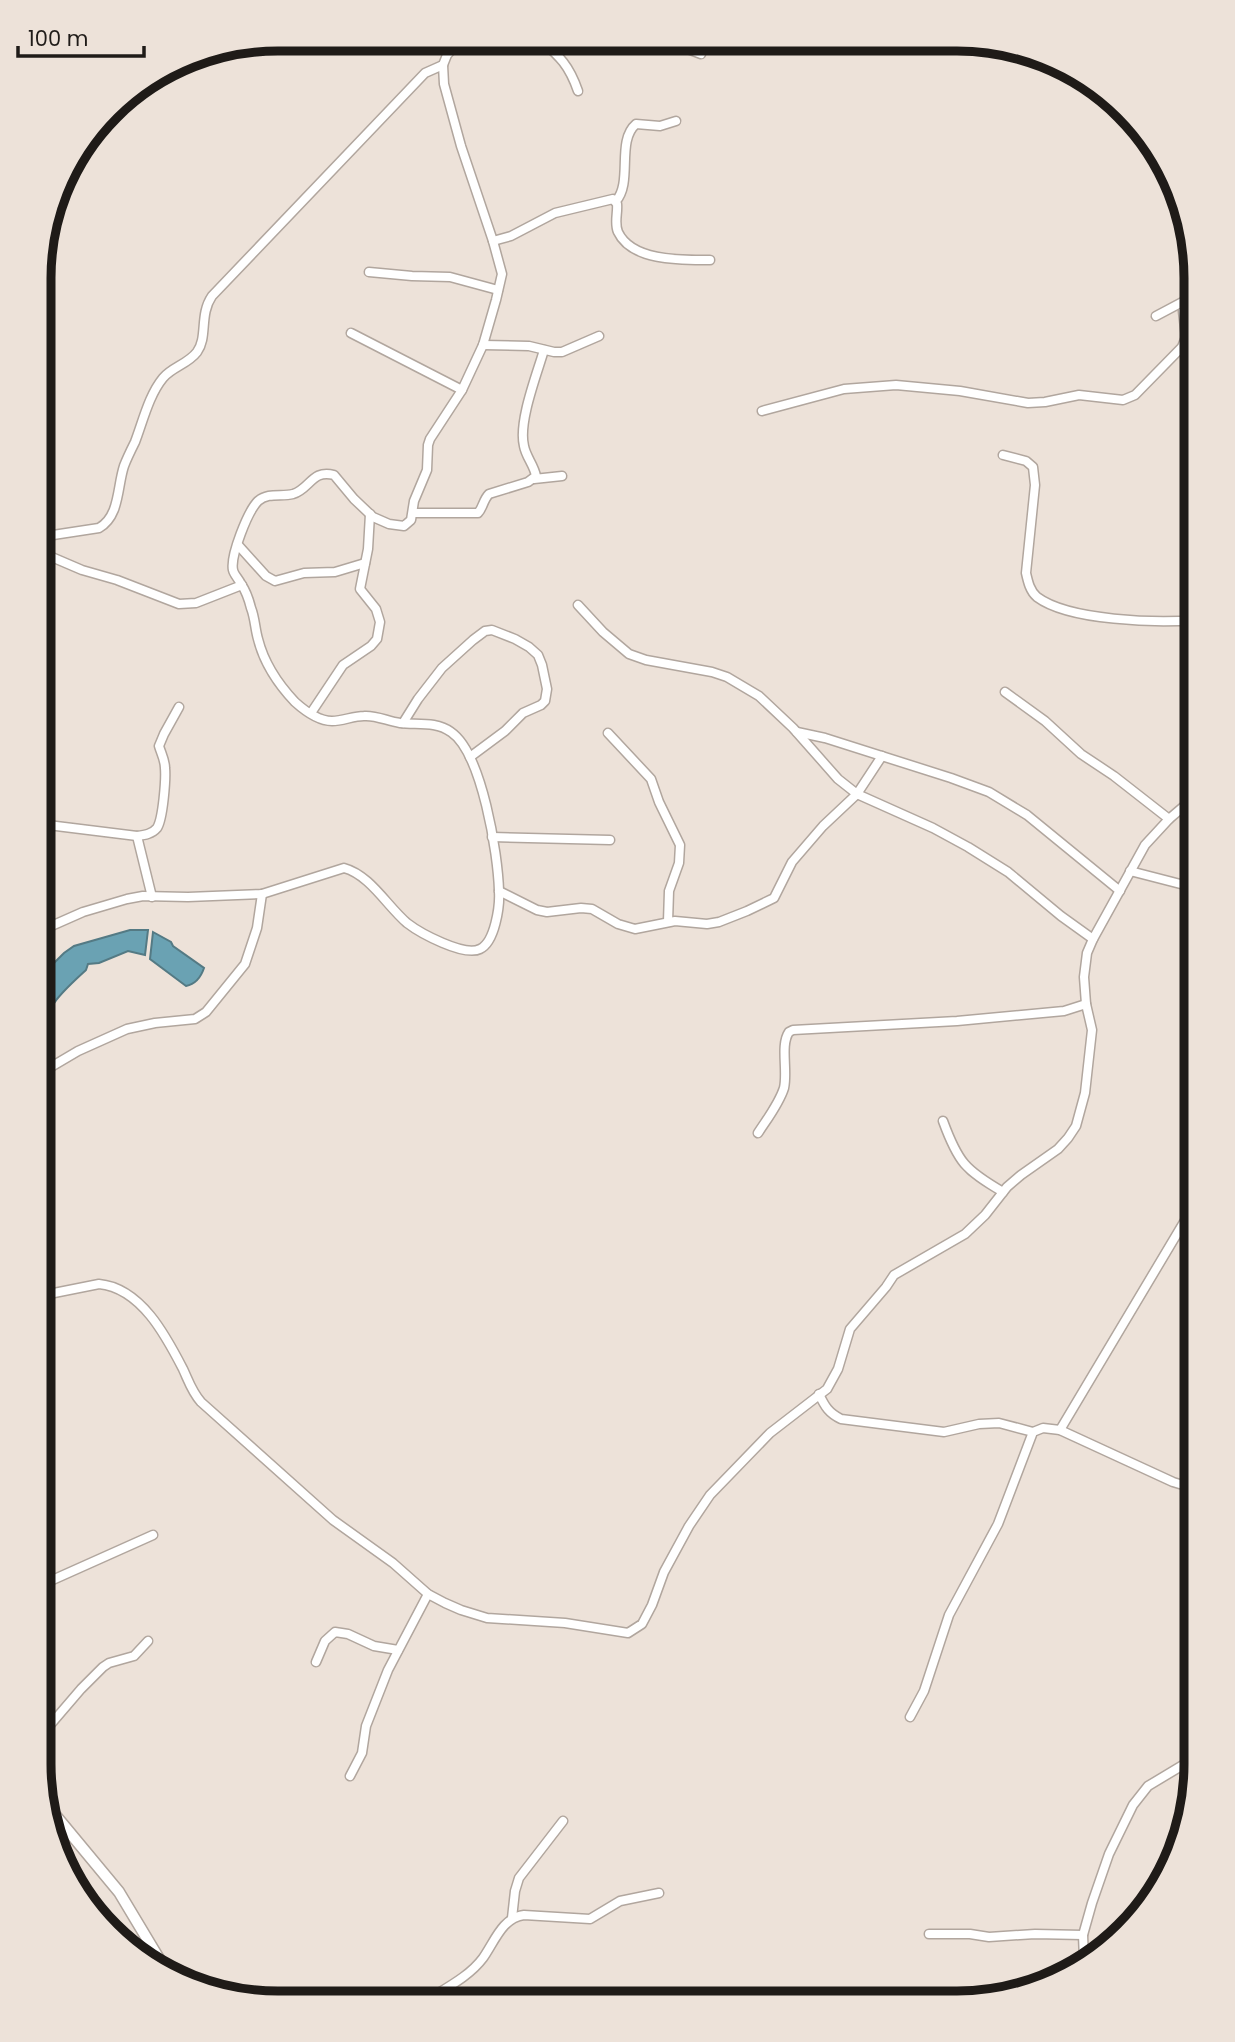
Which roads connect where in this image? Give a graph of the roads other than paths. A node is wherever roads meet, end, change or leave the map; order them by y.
1 (450, 51) edge
2 (552, 51) edge
3 (694, 51) edge
4 (701, 54) dead end
5 (443, 65) junction
6 (578, 91) dead end
7 (676, 121) dead end
8 (616, 201) junction
9 (494, 242) junction
10 (710, 260) dead end
11 (369, 272) dead end
12 (498, 290) junction
13 (1184, 301) edge
14 (1156, 316) dead end
15 (351, 333) dead end
16 (599, 336) dead end
17 (1184, 342) edge
18 (483, 345) junction
19 (544, 350) junction
20 (462, 390) junction
21 (762, 411) dead end
22 (1003, 455) dead end
23 (562, 476) dead end
24 (534, 479) junction
25 (413, 513) junction
26 (370, 514) junction
27 (51, 535) edge
28 (238, 545) junction
29 (51, 557) edge
30 (365, 563) junction
31 (242, 585) junction
32 (578, 606) dead end
33 (1184, 620) edge
34 (1005, 692) dead end
35 (180, 707) dead end
36 (311, 713) junction
37 (403, 723) junction
38 (608, 733) dead end
39 (797, 733) junction
40 (882, 756) junction
41 (470, 757) junction
42 (857, 794) junction
43 (1184, 807) edge
44 (1170, 819) junction
45 (51, 825) edge
46 (137, 836) junction
47 (492, 837) junction
48 (610, 840) dead end
49 (1130, 871) junction
50 (1184, 885) edge
51 (499, 891) junction
52 (1120, 891) junction
53 (262, 894) junction
54 (152, 897) junction
55 (668, 922) junction
56 (51, 927) edge
57 (1093, 939) junction
58 (1086, 1004) junction
59 (51, 1066) edge
60 (943, 1121) dead end
61 (758, 1133) dead end
62 (1003, 1192) junction
63 (1184, 1222) edge
64 (51, 1294) edge
65 (819, 1394) junction
66 (1060, 1430) junction
67 (1033, 1433) junction
68 (1184, 1485) edge
69 (153, 1535) dead end
70 (51, 1581) edge
71 (428, 1594) junction
72 (148, 1642) dead end
73 (398, 1650) junction
74 (316, 1662) dead end
75 (910, 1717) dead end
76 (51, 1723) edge
77 (1184, 1764) edge
78 (351, 1776) dead end
79 (57, 1817) edge
80 (563, 1821) dead end
81 (659, 1893) dead end
82 (512, 1918) junction
83 (929, 1934) dead end
84 (1083, 1935) junction
85 (1084, 1952) edge
86 (158, 1957) edge
87 (440, 1991) edge

1 - 5 street
2 - 6 street
3 - 4 street
5 - 9 street
5 - 27 street
7 - 8 street
8 - 9 street
8 - 10 street
9 - 12 street
11 - 12 street
12 - 18 street
13 - 14 street
15 - 20 street
16 - 19 street
17 - 21 street
18 - 19 street
18 - 20 street
19 - 24 street
20 - 25 street
22 - 33 street
23 - 24 street
24 - 25 street
25 - 26 street
26 - 28 street
26 - 30 street
28 - 30 street
28 - 31 street
29 - 31 street
30 - 36 street
31 - 36 street
32 - 39 street
34 - 44 street
35 - 46 street
36 - 37 street
37 - 41 street
37 - 41 street
38 - 55 street
39 - 40 street
39 - 42 street
40 - 42 street
40 - 52 street
41 - 47 street
42 - 55 street
42 - 57 street
43 - 44 street
44 - 49 street
45 - 46 street
46 - 54 street
47 - 48 street
47 - 51 street
49 - 50 street
49 - 52 street
51 - 53 street
51 - 55 street
52 - 57 street
53 - 54 street
53 - 59 street
54 - 56 street
57 - 58 street
58 - 61 street
58 - 62 street
60 - 62 street
62 - 65 street
63 - 66 street
64 - 71 street
65 - 67 street
65 - 71 street
66 - 67 street
66 - 68 street
67 - 75 street
69 - 70 street
71 - 73 street
72 - 76 street
73 - 74 street
73 - 78 street
77 - 84 street
79 - 86 street
80 - 82 street
81 - 82 street
82 - 87 street
83 - 84 street
84 - 85 street

